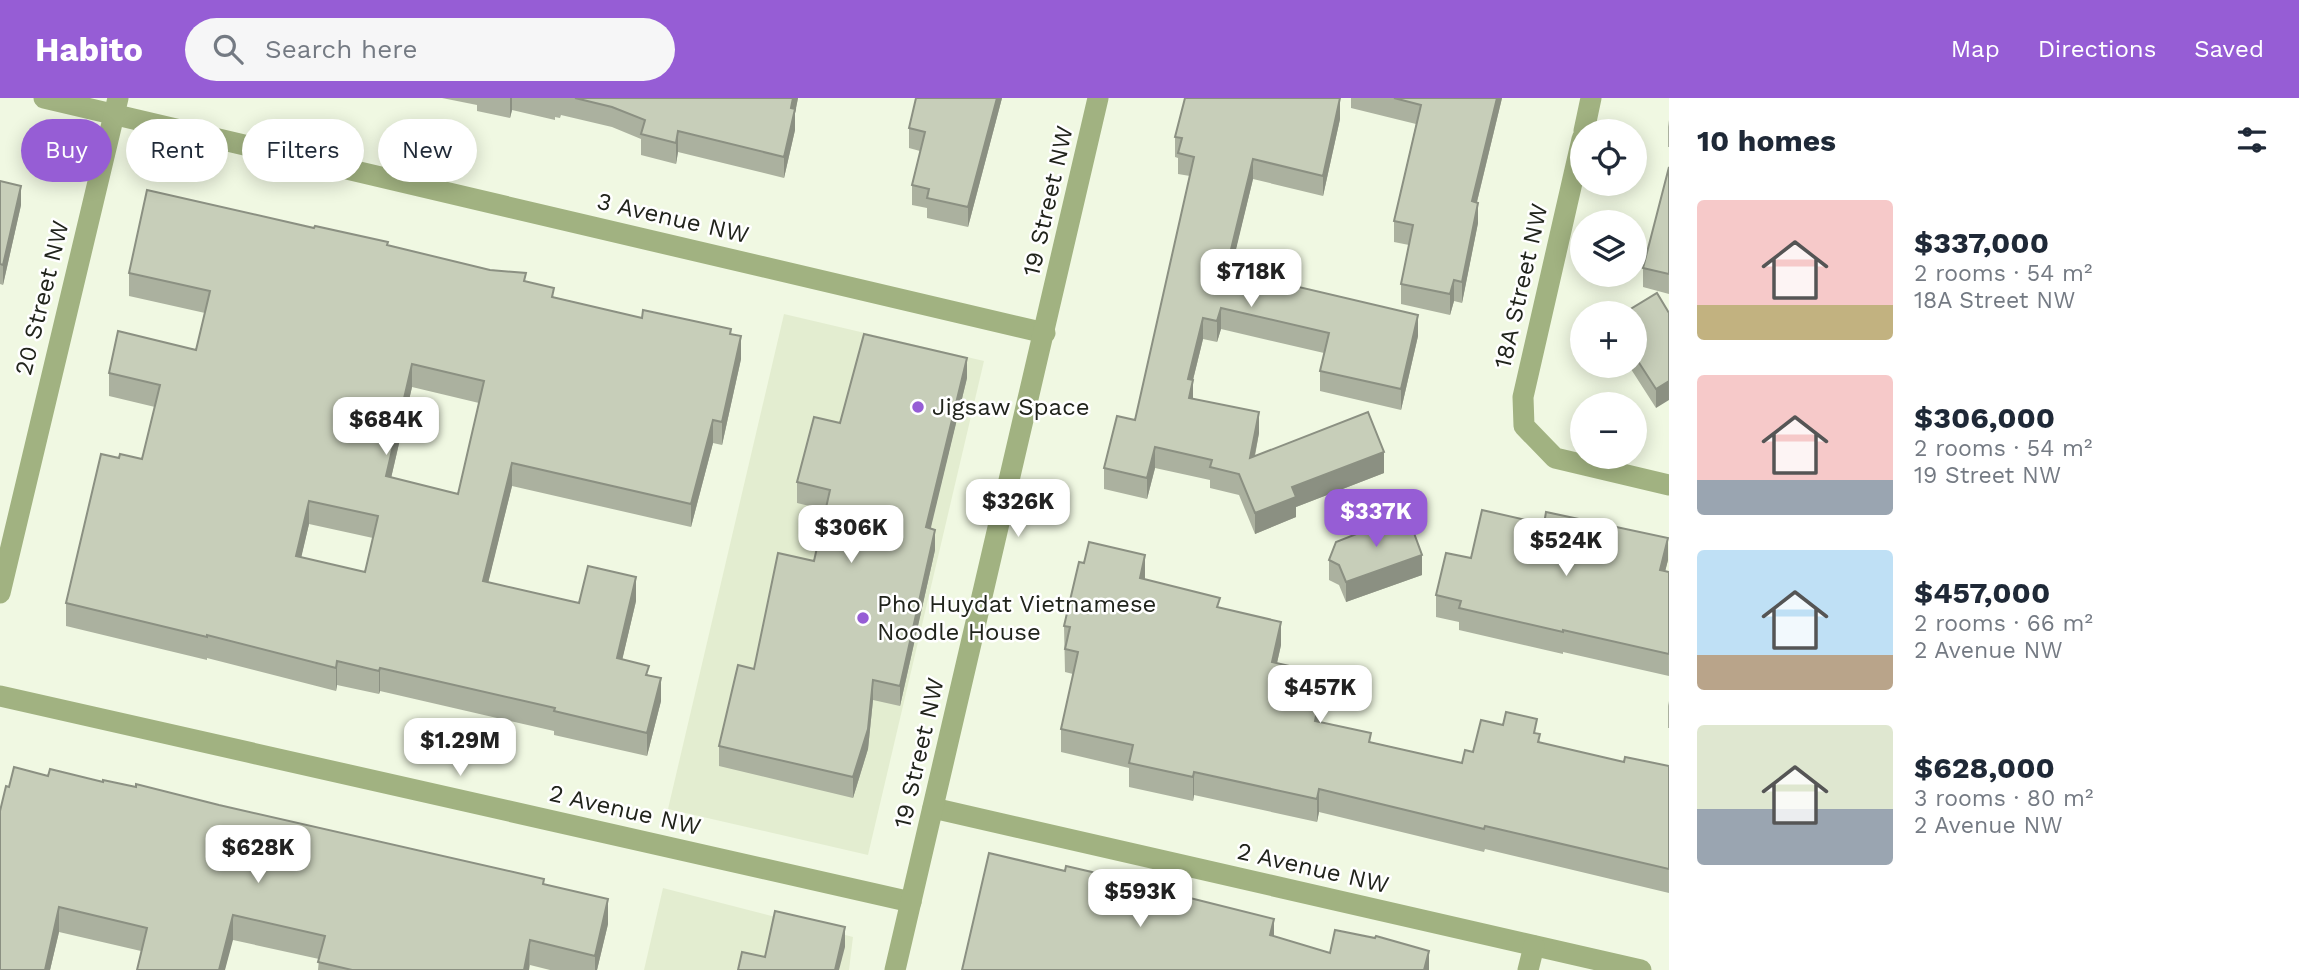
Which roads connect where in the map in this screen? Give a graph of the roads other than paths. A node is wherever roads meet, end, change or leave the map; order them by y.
1 (44, 98) edge
2 (1098, 98) edge
3 (1591, 98) edge
4 (116, 106) edge
5 (1587, 119) edge
6 (1570, 191) edge
7 (1045, 333) junction
8 (1669, 485) edge
9 (0, 593) edge
10 (0, 696) edge
11 (933, 807) junction
12 (911, 902) junction
13 (1534, 946) junction
14 (895, 970) edge
15 (1528, 970) edge
16 (1641, 970) edge

1 - 4 street, 3 Avenue NW
2 - 7 street, 19 Street NW
3 - 5 street
4 - 7 street, 3 Avenue NW
4 - 9 street, 20 Street NW
6 - 8 street, 18A Street NW
7 - 11 street, 19 Street NW
10 - 12 street, 2 Avenue NW
11 - 12 street, 19 Street NW
11 - 13 street, 2 Avenue NW
12 - 14 street, 19 Street NW
13 - 15 street
13 - 16 street, 2 Avenue NW

